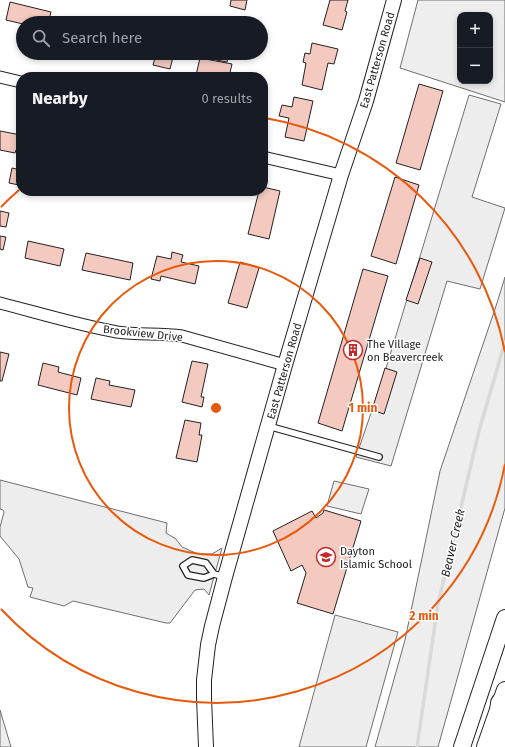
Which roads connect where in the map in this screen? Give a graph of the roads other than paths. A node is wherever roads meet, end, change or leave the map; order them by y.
1 (394, 0) edge
2 (0, 77) edge
3 (16, 81) edge
4 (268, 158) edge
5 (341, 175) junction
6 (0, 303) edge
7 (285, 365) junction
8 (268, 426) junction
9 (379, 457) dead end
10 (220, 575) junction
11 (505, 618) edge
12 (503, 697) edge
13 (206, 747) edge
14 (462, 747) edge
15 (486, 747) edge
16 (496, 747) edge

1 - 5 street, East Patterson Road
2 - 3 street
4 - 5 street
5 - 7 street, East Patterson Road
6 - 7 street, Brookview Drive
7 - 8 street, East Patterson Road
8 - 9 lane
8 - 10 street, East Patterson Road
10 - 10 lane
10 - 13 street, East Patterson Road
11 - 14 main road
12 - 15 main road
12 - 16 highway

